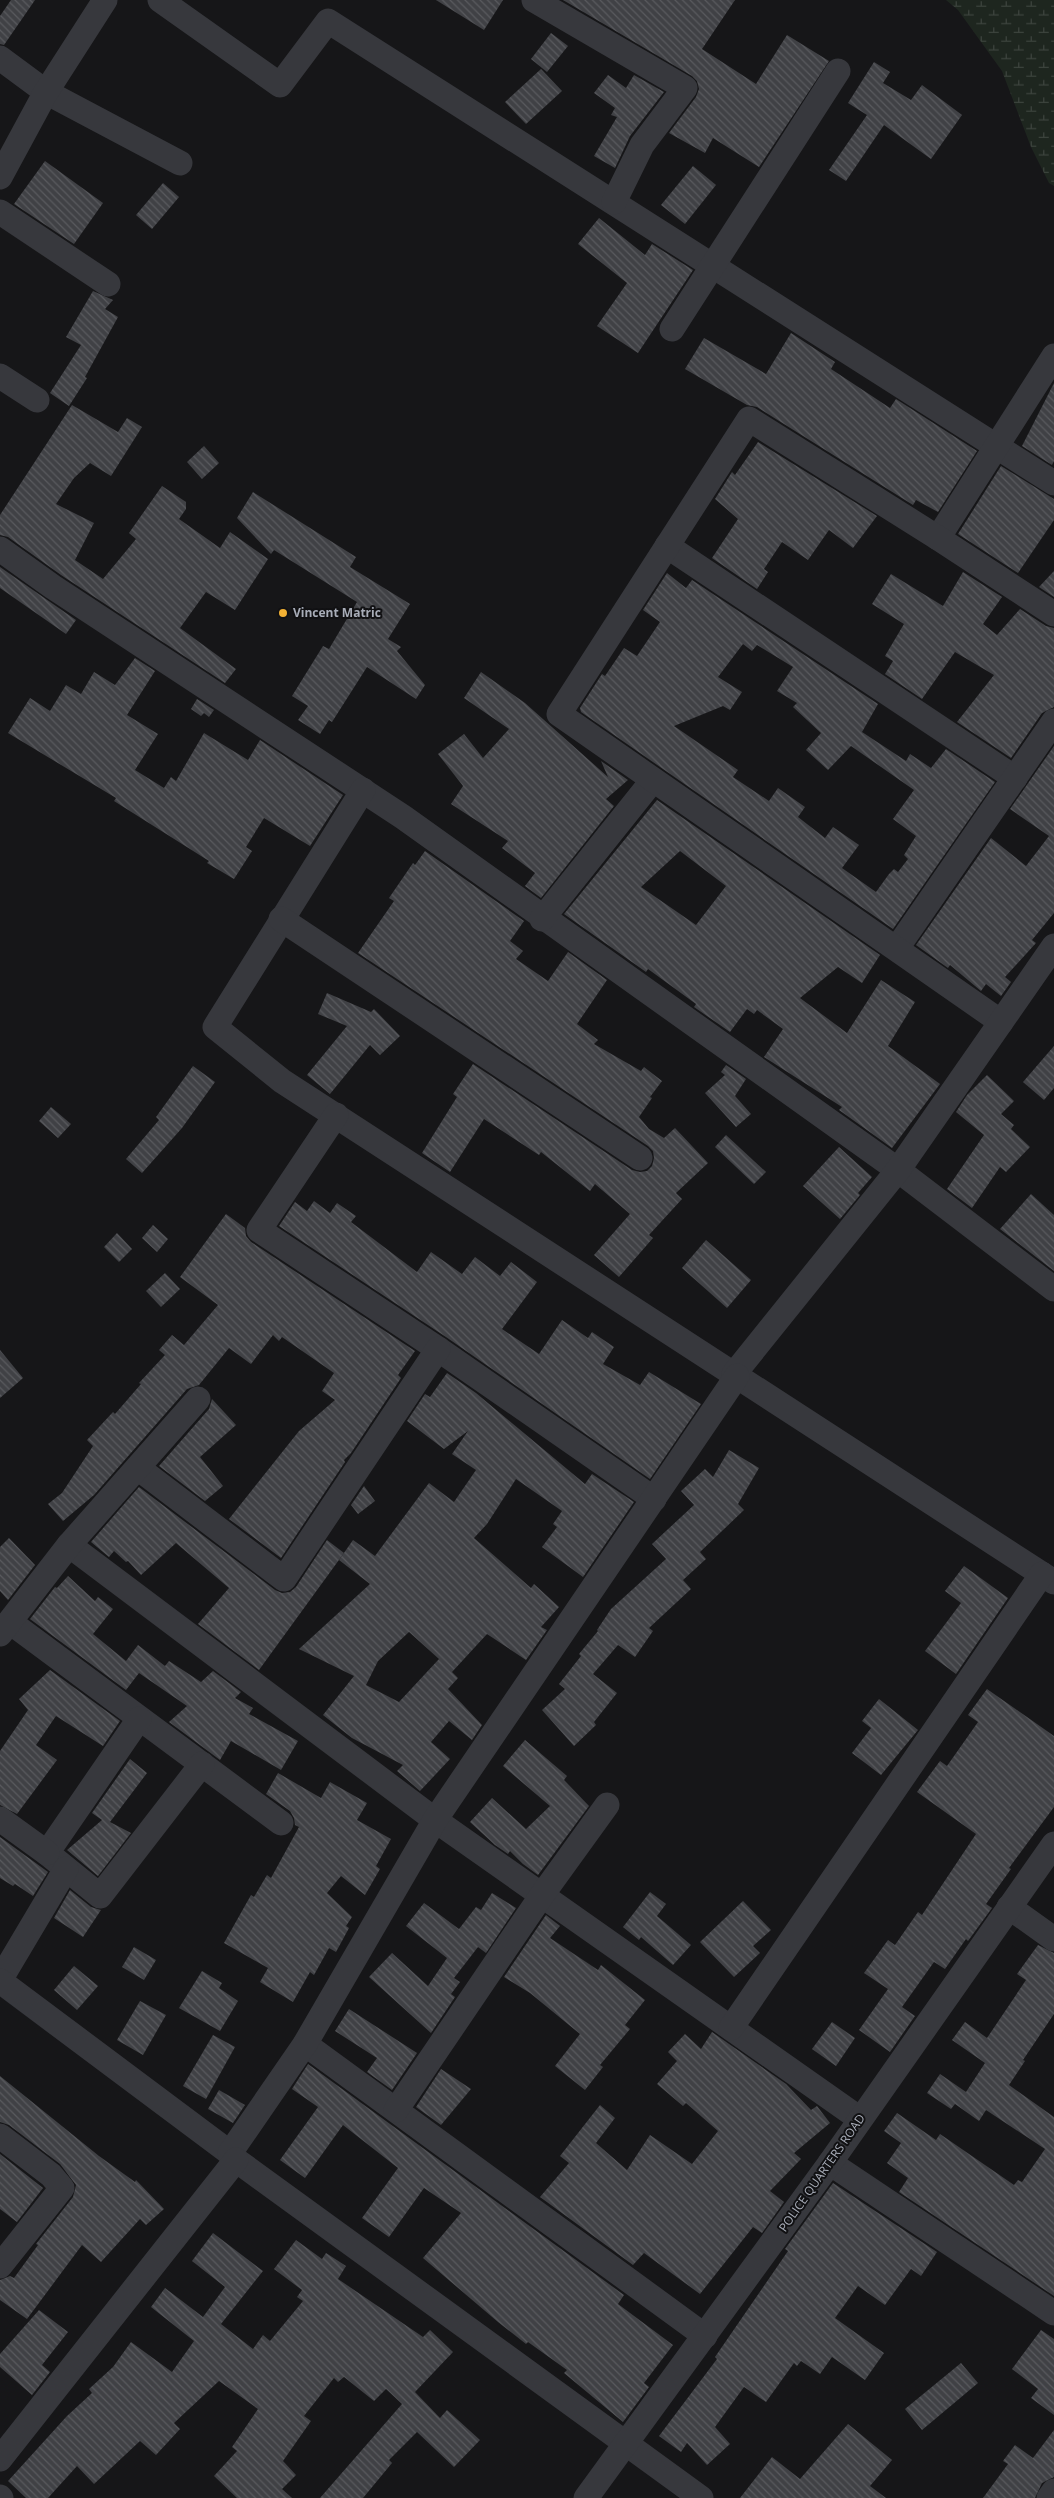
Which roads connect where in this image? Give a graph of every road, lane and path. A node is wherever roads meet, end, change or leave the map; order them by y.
1 (105, 0) edge
2 (160, 0) edge
3 (534, 0) edge
4 (0, 58) edge
5 (838, 71) dead end
6 (46, 92) junction
7 (180, 163) dead end
8 (0, 177) edge
9 (614, 202) junction
10 (0, 212) edge
11 (712, 266) junction
12 (108, 284) dead end
13 (672, 330) dead end
14 (1054, 356) edge
15 (0, 376) edge
16 (37, 400) dead end
17 (996, 447) junction
18 (1054, 483) edge
19 (938, 538) junction
20 (667, 546) junction
21 (0, 549) edge
22 (1054, 614) edge
23 (1054, 721) edge
24 (1016, 778) junction
25 (654, 780) junction
26 (363, 790) junction
27 (542, 918) junction
28 (280, 919) junction
29 (1054, 946) edge
30 (897, 948) junction
31 (1001, 1022) junction
32 (336, 1115) junction
33 (640, 1158) dead end
34 (898, 1170) junction
35 (1054, 1289) edge
36 (438, 1349) junction
37 (735, 1375) junction
38 (198, 1399) dead end
39 (138, 1468) junction
40 (654, 1499) junction
41 (69, 1545) junction
42 (1048, 1578) edge
43 (5, 1629) edge
44 (139, 1719) junction
45 (202, 1764) junction
46 (607, 1806) dead end
47 (0, 1819) edge
48 (436, 1820) junction
49 (281, 1823) dead end
50 (1054, 1844) edge
51 (47, 1854) junction
52 (66, 1869) junction
53 (542, 1895) junction
54 (1009, 1908) junction
55 (1054, 1939) edge
56 (0, 1981) edge
57 (731, 2028) junction
58 (305, 2044) junction
59 (396, 2110) junction
60 (860, 2119) junction
61 (0, 2136) edge
62 (233, 2156) junction
63 (830, 2163) junction
64 (0, 2266) edge
65 (1054, 2313) edge
66 (705, 2336) junction
67 (626, 2443) junction
68 (0, 2459) edge
69 (1054, 2491) edge
70 (586, 2498) edge
71 (701, 2498) edge
72 (1048, 2498) edge

1 - 6 street
2 - 9 street
3 - 9 street
4 - 6 street
5 - 11 street
6 - 7 street
6 - 8 street
9 - 11 street
10 - 12 street
11 - 13 street
11 - 17 street
14 - 17 street
15 - 16 street
17 - 18 street
17 - 19 street
19 - 20 street
19 - 22 street
20 - 24 street
20 - 25 street
21 - 26 street
23 - 24 street
24 - 30 street
25 - 27 street
25 - 30 street
26 - 27 street
26 - 28 street
27 - 34 street
28 - 32 street
28 - 33 street
29 - 31 street
30 - 31 street
31 - 34 street
32 - 36 street
32 - 37 street
34 - 35 street
34 - 37 street
36 - 39 street
36 - 40 street
37 - 40 street
37 - 42 street
38 - 39 street
39 - 41 street
40 - 48 street
41 - 43 street
41 - 48 street
42 - 57 street
43 - 44 street
44 - 45 street
44 - 51 street
45 - 49 street
45 - 52 street
46 - 53 street
47 - 51 street
48 - 53 street
48 - 58 street
50 - 54 street, POLICE QUARTERS ROAD
51 - 52 street
52 - 56 street
53 - 57 street
53 - 59 street
54 - 55 street
54 - 60 street, POLICE QUARTERS ROAD
56 - 62 street
57 - 60 street
58 - 59 street
58 - 62 street
59 - 66 street
60 - 63 street, POLICE QUARTERS ROAD
61 - 64 street
62 - 67 street
62 - 68 street
63 - 65 street
63 - 66 street, POLICE QUARTERS ROAD
66 - 67 street, POLICE QUARTERS ROAD
67 - 70 street, POLICE QUARTERS ROAD
67 - 71 street
69 - 72 street

